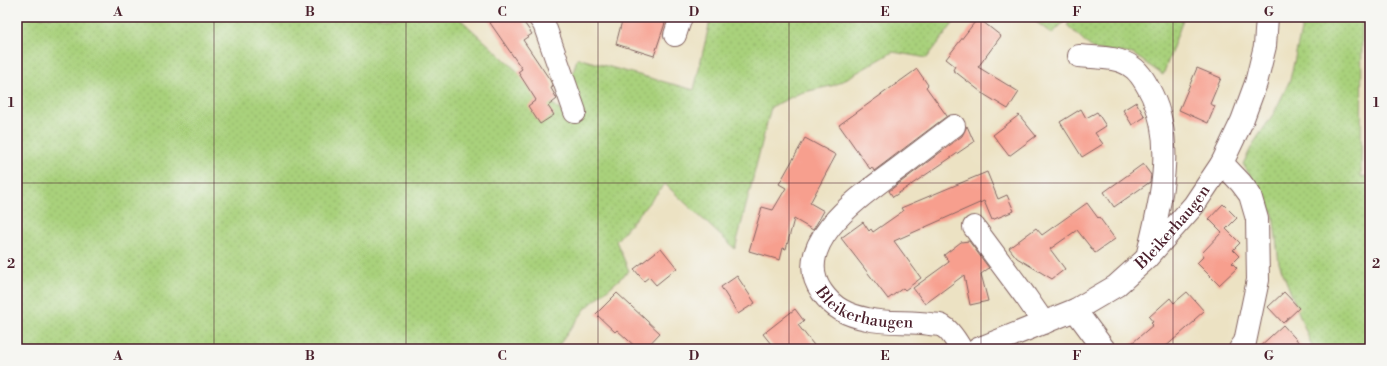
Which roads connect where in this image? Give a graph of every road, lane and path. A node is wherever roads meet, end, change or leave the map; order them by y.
1 (539, 17) edge
2 (1267, 17) edge
3 (1079, 56) dead end
4 (575, 112) dead end
5 (954, 126) dead end
6 (1222, 163) junction
7 (974, 227) dead end
8 (1147, 258) junction
9 (1075, 310) junction
10 (1044, 323) junction
11 (961, 349) edge
12 (978, 349) edge
13 (1104, 349) edge
14 (1240, 349) edge

1 - 4 street
2 - 6 street, Bleikerhaugen
3 - 8 street
5 - 11 street, Bleikerhaugen
6 - 8 street, Bleikerhaugen
6 - 14 street
7 - 10 street
8 - 9 street, Bleikerhaugen
9 - 10 street, Bleikerhaugen
9 - 13 street
10 - 12 street, Bleikerhaugen

